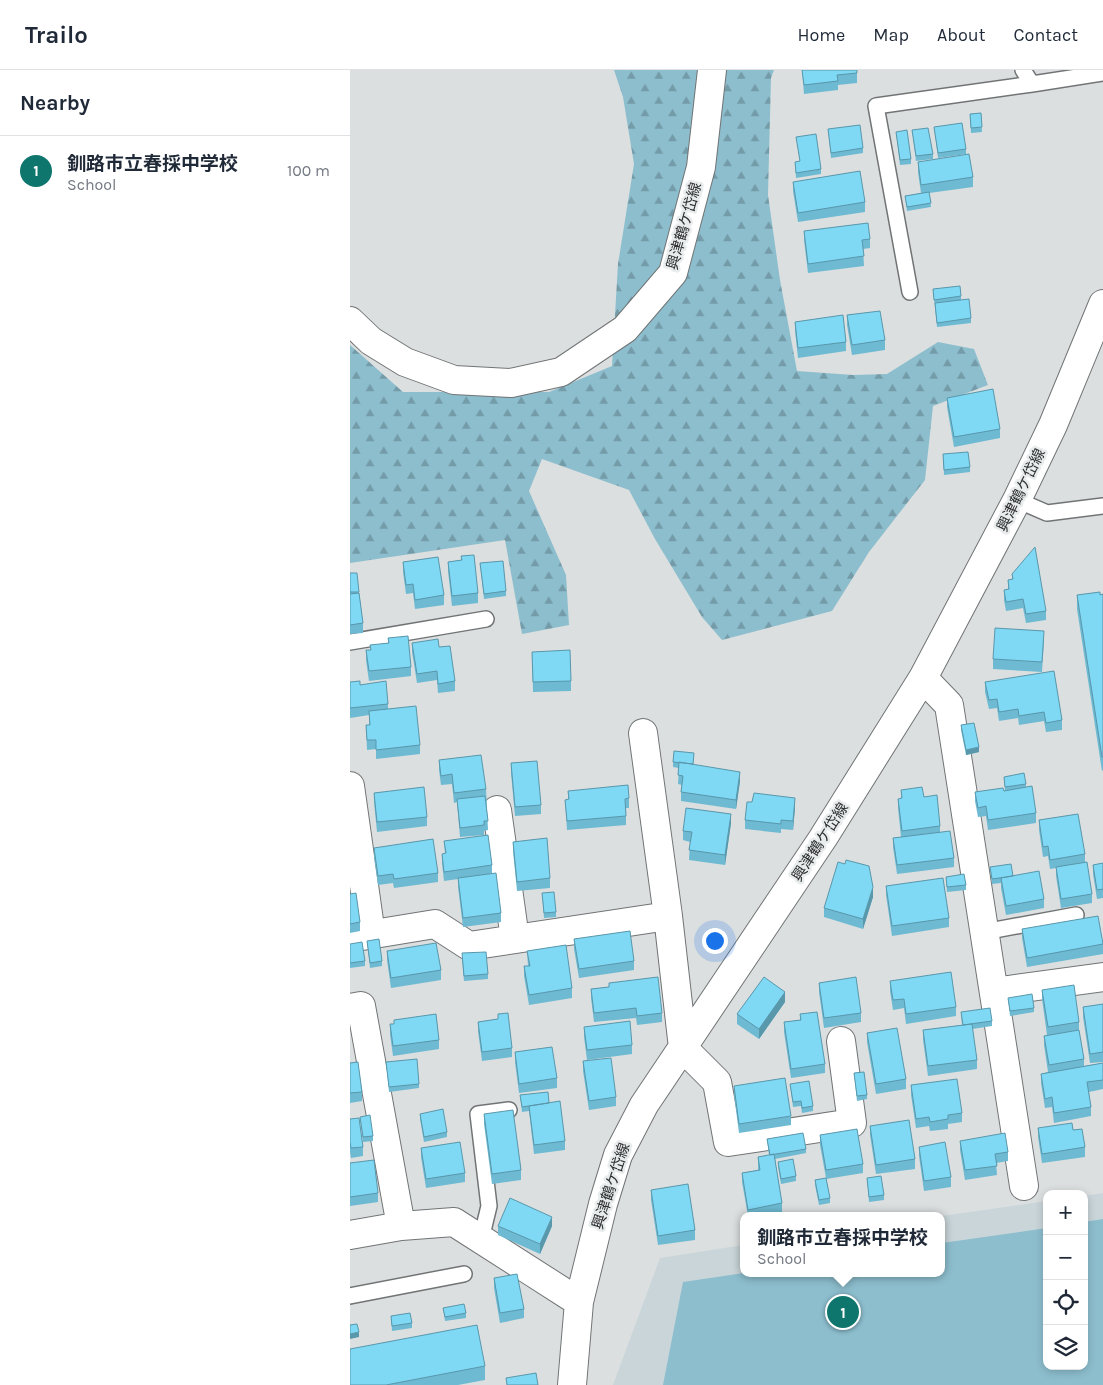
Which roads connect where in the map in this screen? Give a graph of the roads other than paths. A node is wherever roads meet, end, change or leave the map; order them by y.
1 (712, 70) edge
2 (1023, 70) edge
3 (1103, 73) edge
4 (1032, 84) junction
5 (910, 292) dead end
6 (1103, 304) edge
7 (350, 321) edge
8 (1017, 500) junction
9 (1103, 506) edge
10 (486, 619) dead end
11 (350, 642) edge
12 (923, 678) junction
13 (643, 733) dead end
14 (350, 786) edge
15 (497, 810) dead end
16 (1076, 915) dead end
17 (668, 916) junction
18 (984, 932) junction
19 (360, 936) edge
20 (515, 939) junction
21 (1103, 977) edge
22 (994, 992) junction
23 (350, 1008) edge
24 (841, 1041) dead end
25 (683, 1048) junction
26 (508, 1110) edge
27 (1024, 1186) dead end
28 (401, 1226) junction
29 (353, 1237) edge
30 (481, 1239) junction
31 (464, 1274) dead end
32 (350, 1296) edge
33 (579, 1302) junction
34 (572, 1385) edge

1 - 7 street, 興津鶴ケ岱線
2 - 4 lane
3 - 4 lane
4 - 5 lane
6 - 8 street, 興津鶴ケ岱線
8 - 9 lane
8 - 12 street, 興津鶴ケ岱線
10 - 11 lane
12 - 18 street
12 - 25 street, 興津鶴ケ岱線
13 - 17 street
14 - 19 street
15 - 20 street
16 - 18 lane
17 - 20 street
17 - 25 street
18 - 22 street
19 - 20 street
21 - 22 street
22 - 27 street
23 - 28 street
24 - 25 street
25 - 33 street, 興津鶴ケ岱線
26 - 30 lane
28 - 29 street
28 - 30 street
30 - 33 street
31 - 32 lane
33 - 34 street, 興津鶴ケ岱線

